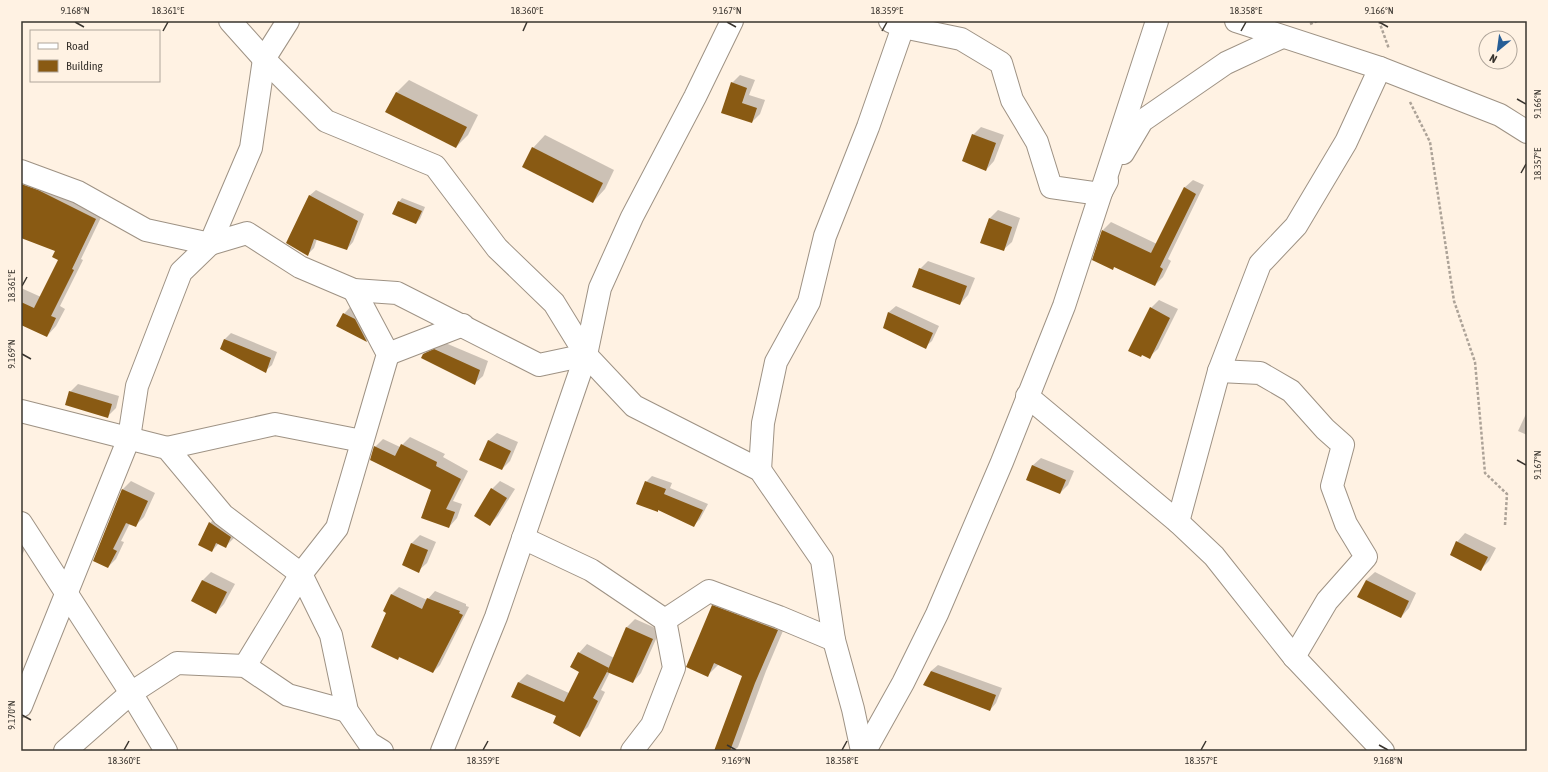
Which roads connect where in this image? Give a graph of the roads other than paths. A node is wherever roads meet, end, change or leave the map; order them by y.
1 (230, 21) edge
2 (288, 21) edge
3 (732, 21) edge
4 (1157, 21) edge
5 (1236, 21) edge
6 (899, 23) edge
7 (1282, 37) junction
8 (264, 59) junction
9 (1388, 71) junction
10 (1527, 132) edge
11 (21, 171) edge
12 (1100, 194) junction
13 (210, 244) junction
14 (354, 290) junction
15 (464, 325) junction
16 (388, 354) junction
17 (586, 355) junction
18 (1219, 371) junction
19 (1027, 396) junction
20 (21, 411) edge
21 (129, 438) junction
22 (362, 441) junction
23 (167, 448) junction
24 (760, 470) junction
25 (1178, 522) junction
26 (21, 523) edge
27 (523, 538) junction
28 (301, 574) junction
29 (67, 594) junction
30 (665, 620) junction
31 (834, 640) junction
32 (1294, 657) junction
33 (245, 666) junction
34 (131, 693) junction
35 (21, 706) edge
36 (347, 711) junction
37 (65, 751) edge
38 (151, 751) edge
39 (166, 751) edge
40 (382, 751) edge
41 (442, 751) edge
42 (632, 751) edge
43 (864, 751) edge
44 (1383, 751) edge

1 - 8 street
2 - 8 street
3 - 17 street
4 - 12 street
5 - 7 street
6 - 12 street
6 - 24 street
7 - 9 street
7 - 12 street
8 - 13 street
8 - 17 street
9 - 10 street
9 - 18 street
11 - 13 street
12 - 19 street
13 - 14 street
13 - 21 street
14 - 15 street
14 - 16 street
15 - 16 street
15 - 17 street
16 - 22 street
17 - 24 street
17 - 27 street
18 - 25 street
18 - 32 street
19 - 25 street
19 - 43 street
20 - 21 street
21 - 23 street
21 - 29 street
22 - 23 street
22 - 28 street
23 - 28 street
24 - 31 street
25 - 32 street
26 - 29 street
27 - 30 street
27 - 41 street
28 - 33 street
28 - 36 street
29 - 34 street
29 - 35 street
30 - 31 street
30 - 42 street
31 - 43 street
32 - 44 street
33 - 34 street
33 - 36 street
34 - 37 street
34 - 38 street
34 - 39 street
36 - 40 street

